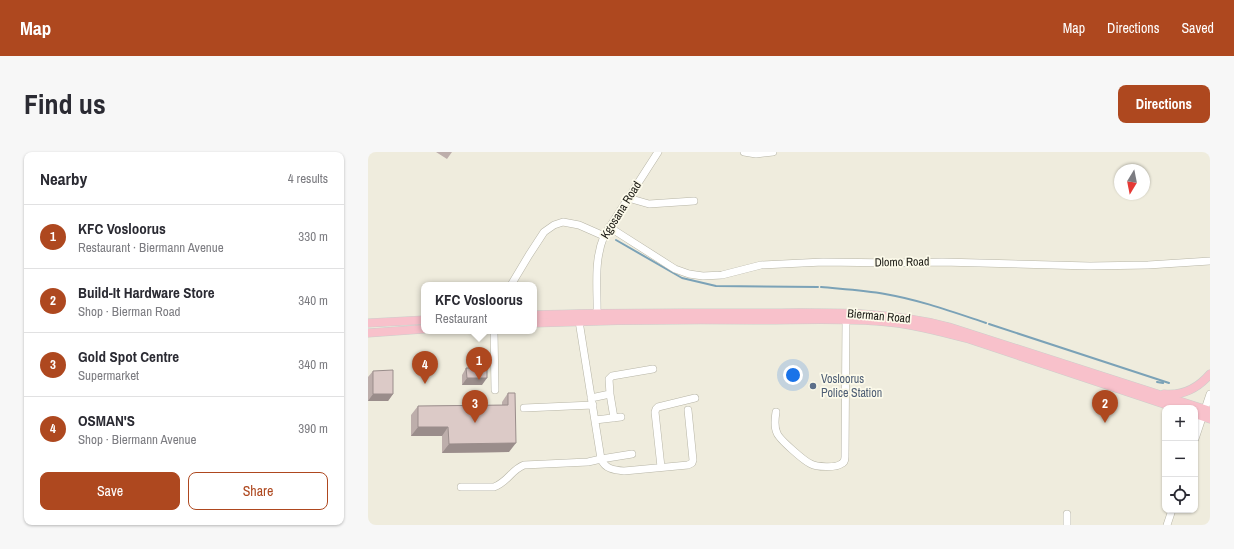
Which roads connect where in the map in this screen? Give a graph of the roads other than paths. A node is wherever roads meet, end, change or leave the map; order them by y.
1 (658, 152) edge
2 (744, 152) edge
3 (773, 152) edge
4 (628, 198) junction
5 (694, 201) dead end
6 (609, 227) junction
7 (604, 236) junction
8 (1210, 261) edge
9 (513, 282) edge
10 (537, 315) edge
11 (597, 317) junction
12 (421, 320) edge
13 (846, 320) junction
14 (368, 322) edge
15 (580, 322) junction
16 (537, 323) edge
17 (421, 329) edge
18 (368, 333) edge
19 (494, 334) edge
20 (654, 369) dead end
21 (1210, 374) edge
22 (495, 390) dead end
23 (1152, 393) junction
24 (610, 394) junction
25 (1210, 394) edge
26 (695, 398) dead end
27 (592, 402) junction
28 (1167, 405) edge
29 (524, 408) dead end
30 (688, 410) dead end
31 (776, 412) dead end
32 (1204, 414) edge
33 (595, 420) junction
34 (1198, 431) edge
35 (632, 454) dead end
36 (601, 459) junction
37 (661, 467) junction
38 (462, 487) dead end
39 (1171, 513) edge
40 (1068, 514) dead end
41 (1067, 525) edge
42 (1167, 525) edge

1 - 4 street, Kgosana Road
2 - 3 street
4 - 5 street
4 - 6 street, Kgosana Road
6 - 7 street, Kgosana Road
6 - 8 street, Dlomo Road
7 - 9 street
7 - 11 street, Kgosana Road
10 - 11 main road, Bierman Road
11 - 13 main road, Bierman Road
11 - 15 main road
11 - 23 main road, Bierman Road
12 - 14 main road
13 - 28 main road, Bierman Road
13 - 31 street
15 - 16 main road
15 - 27 street
17 - 18 main road
19 - 22 street
20 - 24 street
21 - 23 main road
23 - 32 main road, Bierman Road
24 - 27 street
24 - 33 street
25 - 32 street
26 - 37 street
27 - 29 street
27 - 33 street
30 - 37 street
32 - 34 street
33 - 36 street
35 - 36 street
36 - 37 street
36 - 38 street
39 - 42 street
40 - 41 street

